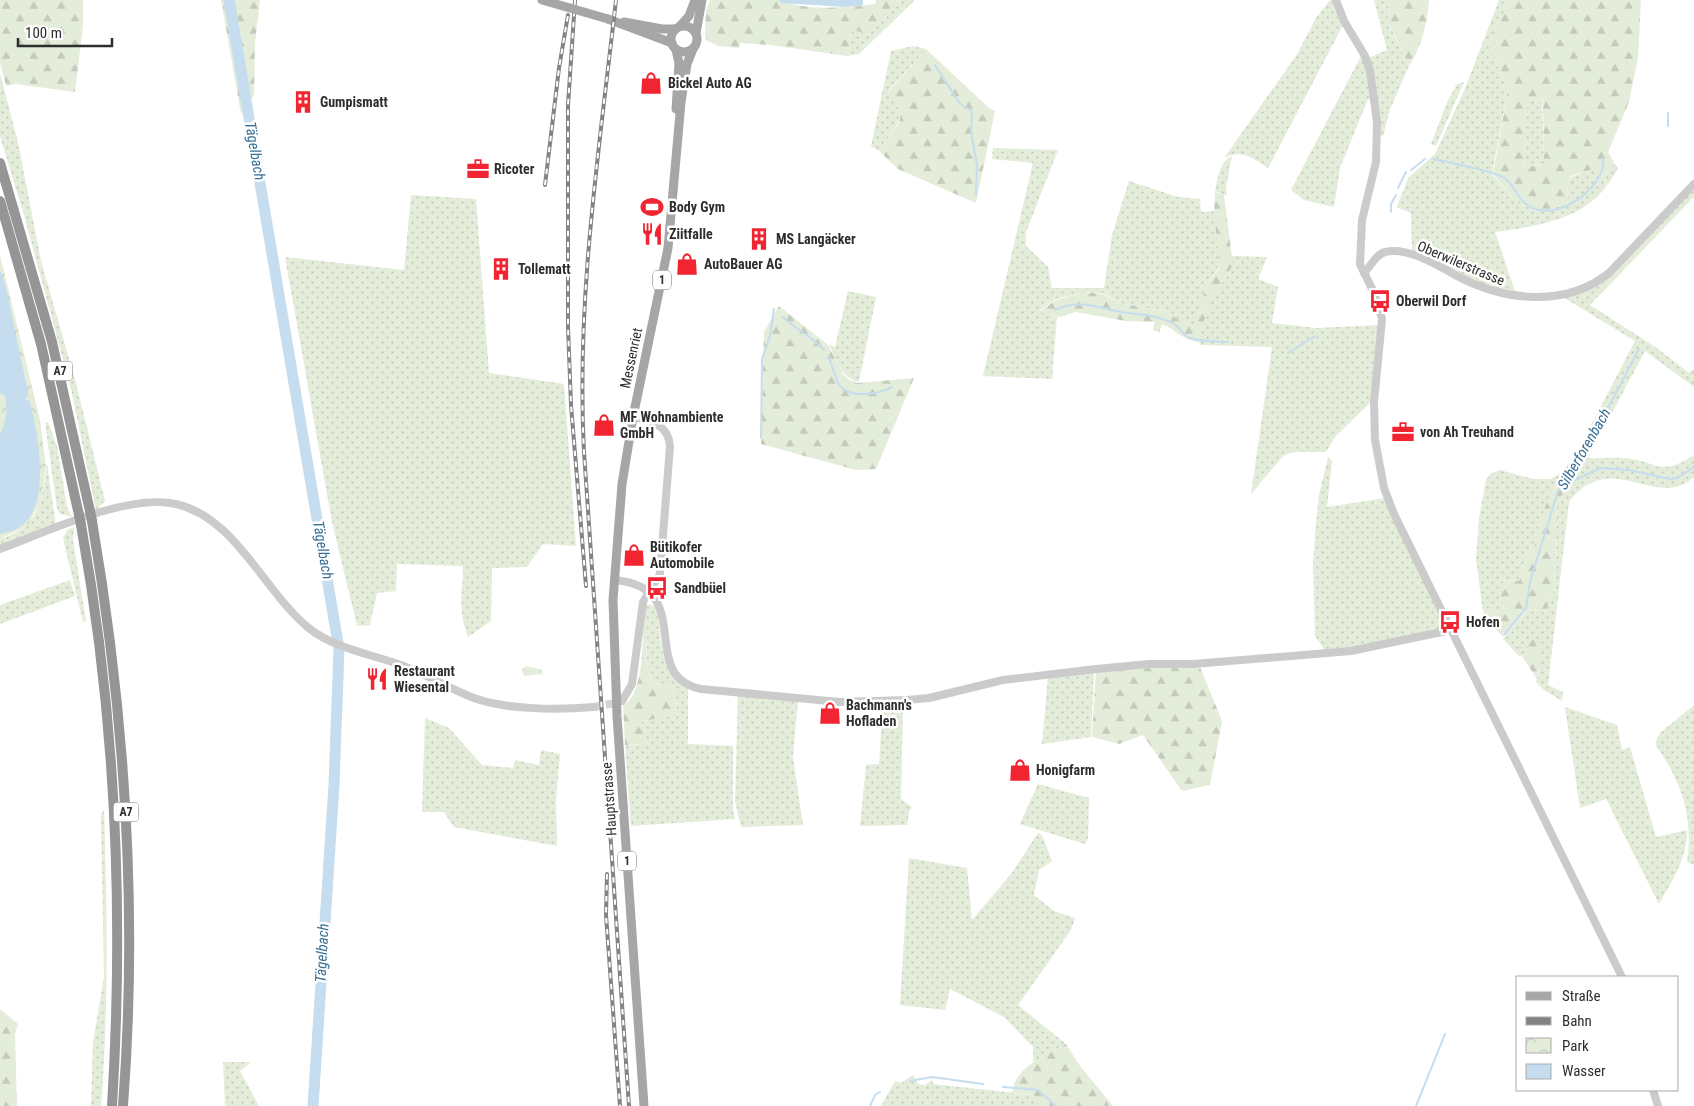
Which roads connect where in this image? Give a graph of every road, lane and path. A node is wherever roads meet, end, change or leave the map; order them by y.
1 (542, 0) edge
2 (695, 0) edge
3 (702, 0) edge
4 (1336, 0) edge
5 (608, 19) junction
6 (678, 28) junction
7 (696, 33) junction
8 (674, 46) junction
9 (692, 49) junction
10 (678, 106) junction
11 (0, 163) edge
12 (1694, 184) edge
13 (0, 200) edge
14 (1364, 273) junction
15 (633, 417) junction
16 (0, 548) edge
17 (614, 580) junction
18 (648, 591) junction
19 (1451, 630) junction
20 (622, 701) dead end
21 (594, 707) tunnel mouth
22 (1622, 976) edge
23 (1653, 1091) edge
24 (112, 1106) edge
25 (123, 1106) edge
26 (644, 1106) edge
27 (1658, 1106) edge

1 - 5 main road, bridge
2 - 6 main road
3 - 7 main road, Messenriet
4 - 14 street
5 - 6 main road
5 - 8 main road
6 - 7 main road
6 - 8 main road, Messenriet
7 - 9 main road, Messenriet
8 - 9 main road
8 - 10 main road, Messenriet / 1
9 - 10 main road, Messenriet / 1
10 - 15 main road, Messenriet / 1
11 - 25 highway, A7
12 - 14 street, Oberwilerstrasse
13 - 24 highway, A7
14 - 19 street
15 - 17 main road, Messenriet / 1
15 - 18 street
16 - 21 street
17 - 18 street
17 - 26 main road, Hauptstrasse / 1
18 - 19 street
18 - 20 street
19 - 22 street
23 - 27 street

